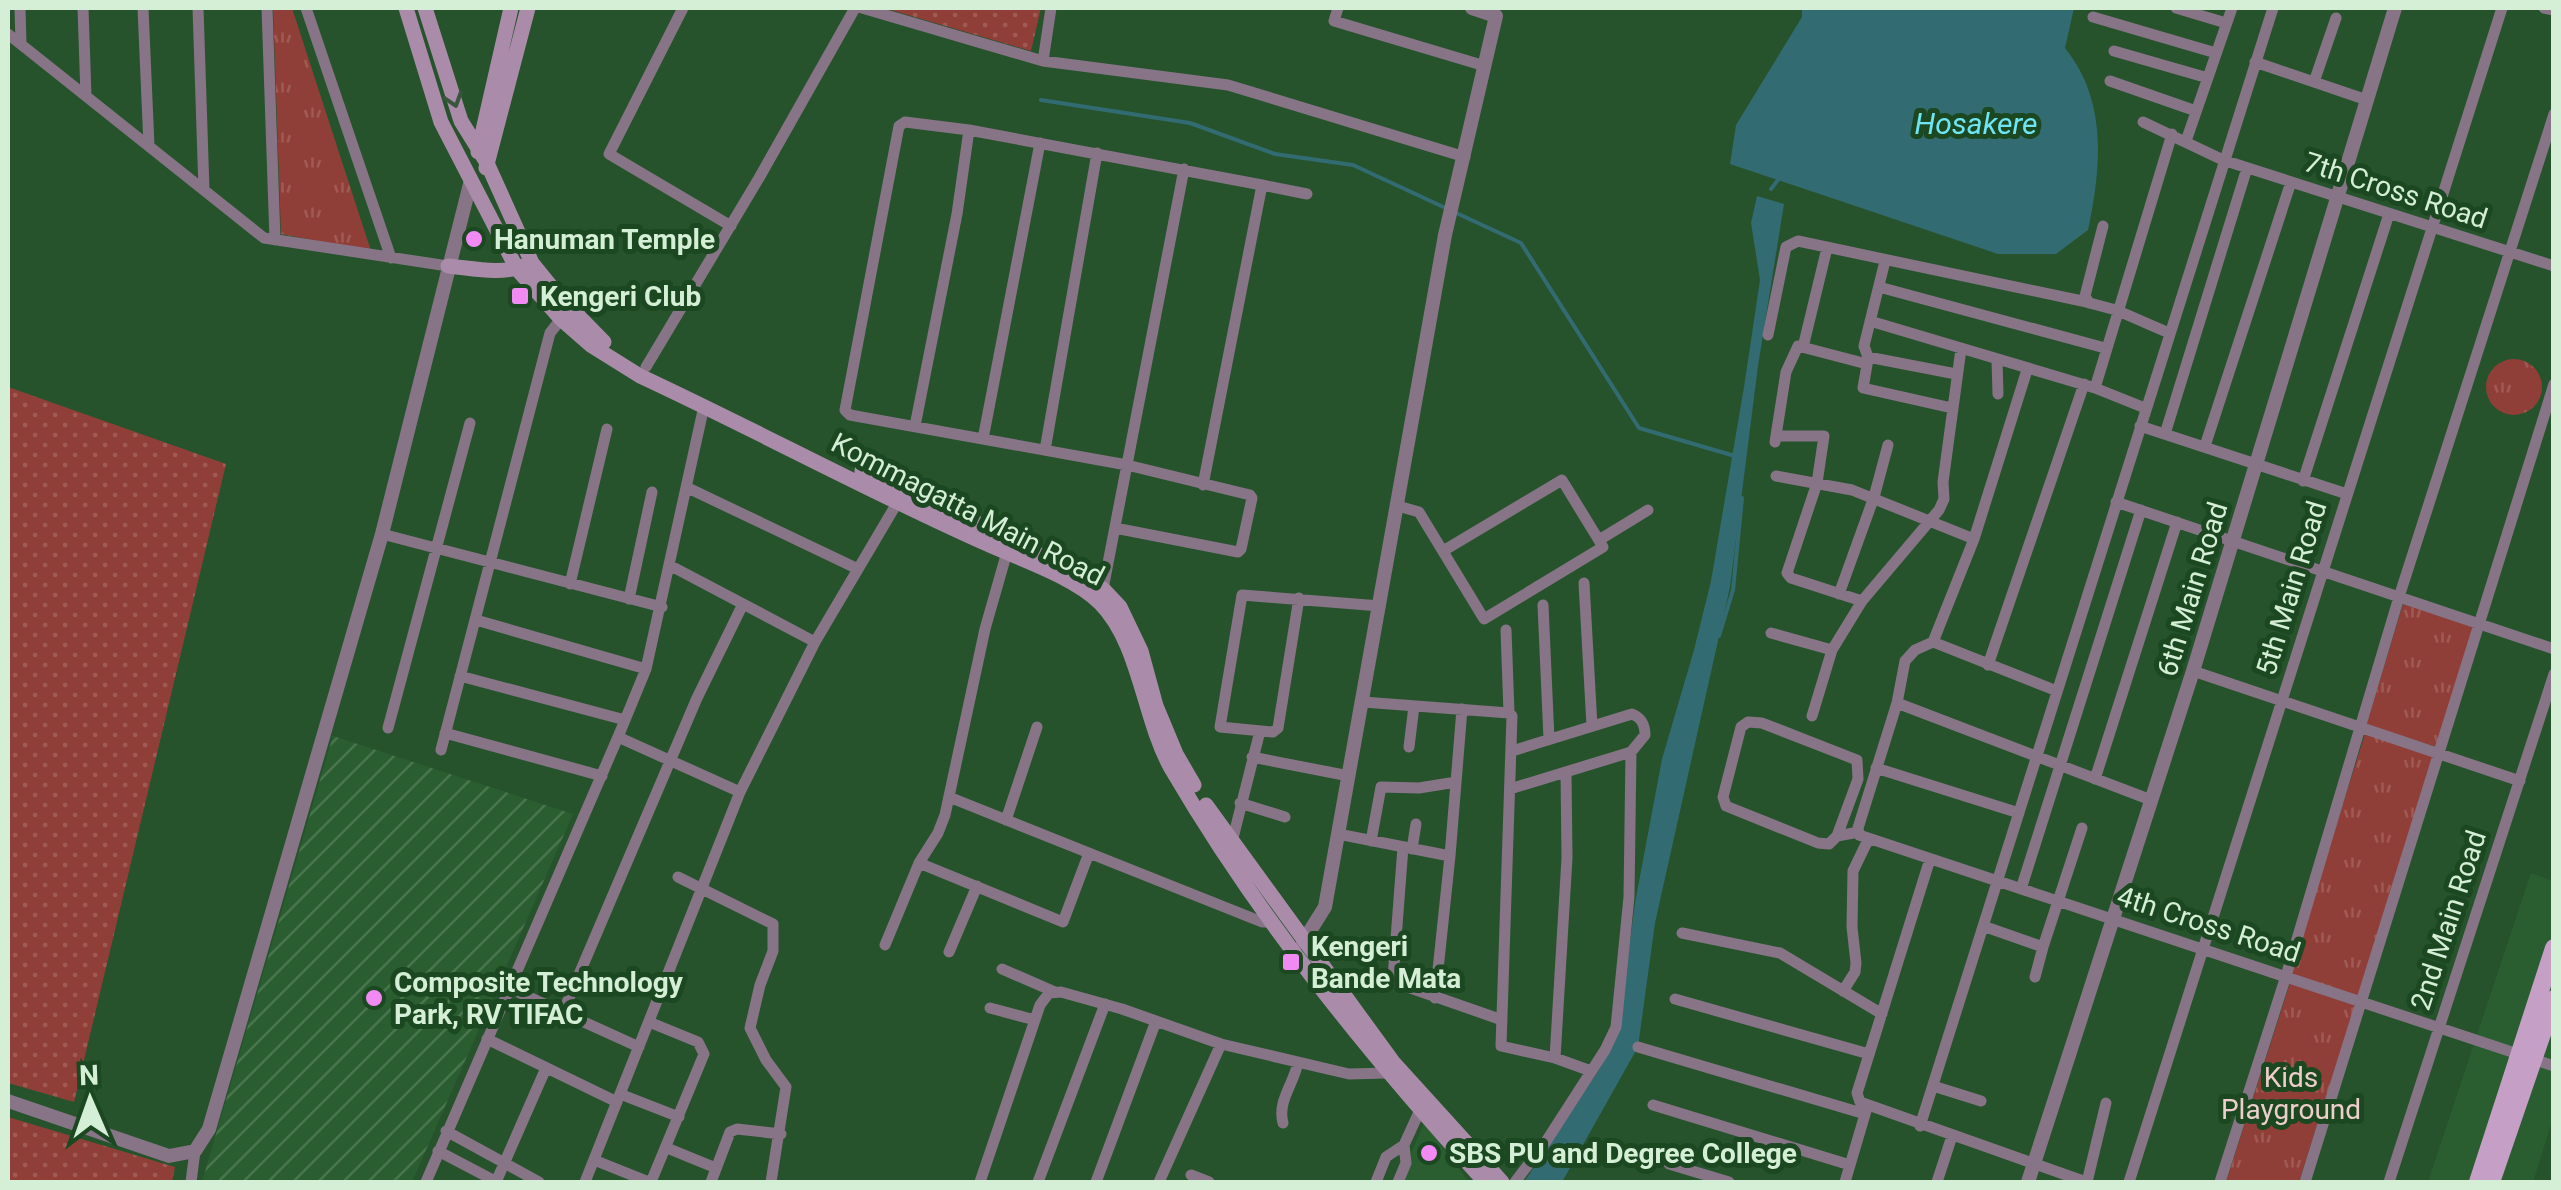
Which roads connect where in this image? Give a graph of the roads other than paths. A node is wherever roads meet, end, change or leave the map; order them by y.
1 (20, 8) edge
2 (83, 8) edge
3 (143, 8) edge
4 (198, 8) edge
5 (267, 8) edge
6 (306, 8) edge
7 (406, 8) edge
8 (425, 8) edge
9 (511, 8) edge
10 (528, 8) edge
11 (683, 8) edge
12 (858, 8) edge
13 (1051, 8) edge
14 (1338, 8) edge
15 (1472, 8) edge
16 (2176, 8) edge
17 (2232, 8) edge
18 (2273, 8) edge
19 (2395, 8) edge
20 (2502, 8) edge
21 (2544, 8) edge
22 (2554, 10) edge
23 (1497, 12) edge
24 (2093, 17) dead end
25 (2336, 18) dead end
26 (2226, 23) junction
27 (8, 34) edge
28 (21, 44) junction
29 (2114, 51) dead end
30 (2216, 53) junction
31 (1043, 62) junction
32 (2255, 62) junction
33 (1485, 66) junction
34 (2208, 78) junction
35 (2110, 81) dead end
36 (2314, 82) junction
37 (86, 96) junction
38 (2366, 100) junction
39 (2196, 111) junction
40 (2554, 114) edge
41 (2144, 122) dead end
42 (969, 130) junction
43 (2172, 134) junction
44 (2186, 141) junction
45 (1040, 143) junction
46 (149, 146) junction
47 (478, 148) junction
48 (1097, 154) junction
49 (1465, 157) junction
50 (2223, 160) junction
51 (487, 164) junction
52 (2247, 168) junction
53 (1184, 170) junction
54 (2291, 182) junction
55 (1262, 185) junction
56 (475, 188) junction
57 (204, 190) junction
58 (1308, 194) dead end
59 (2337, 198) junction
60 (2389, 214) junction
61 (731, 226) junction
62 (2104, 226) dead end
63 (2432, 227) junction
64 (275, 240) junction
65 (1826, 248) junction
66 (2509, 252) junction
67 (390, 258) junction
68 (1885, 261) junction
69 (448, 266) junction
70 (524, 266) junction
71 (2554, 266) edge
72 (1878, 286) junction
73 (2089, 303) junction
74 (2116, 310) junction
75 (560, 319) junction
76 (1870, 320) junction
77 (2169, 333) junction
78 (1768, 335) dead end
79 (1804, 344) dead end
80 (2106, 348) junction
81 (1961, 350) junction
82 (1868, 360) junction
83 (1997, 360) junction
84 (646, 367) junction
85 (2027, 370) junction
86 (1956, 374) junction
87 (2554, 384) edge
88 (2089, 386) junction
89 (1998, 394) dead end
90 (704, 406) junction
91 (1952, 408) junction
92 (2145, 408) junction
93 (470, 422) dead end
94 (915, 426) junction
95 (2140, 426) junction
96 (608, 429) dead end
97 (2165, 434) junction
98 (983, 438) junction
99 (1888, 445) dead end
100 (2205, 446) junction
101 (1044, 450) junction
102 (2257, 464) junction
103 (1127, 466) junction
104 (1776, 476) dead end
105 (2303, 481) junction
106 (1817, 483) junction
107 (1203, 485) junction
108 (688, 488) junction
109 (652, 492) dead end
110 (2346, 494) junction
111 (902, 495) junction
112 (1874, 497) junction
113 (2116, 502) junction
114 (1398, 506) junction
115 (1648, 510) dead end
116 (2141, 510) junction
117 (1928, 520) junction
118 (2177, 522) junction
119 (1116, 528) junction
120 (382, 534) junction
121 (1974, 538) junction
122 (1599, 540) junction
123 (2233, 541) junction
124 (435, 549) junction
125 (1443, 551) junction
126 (1007, 552) junction
127 (490, 564) junction
128 (671, 566) junction
129 (858, 569) junction
130 (2322, 571) junction
131 (1584, 583) dead end
132 (570, 584) junction
133 (1103, 589) junction
134 (1839, 594) junction
135 (2399, 597) junction
136 (1299, 598) junction
137 (629, 599) junction
138 (1862, 601) junction
139 (743, 604) junction
140 (1542, 605) dead end
141 (1380, 606) junction
142 (662, 608) junction
143 (476, 620) junction
144 (2479, 624) junction
145 (1506, 630) dead end
146 (1771, 633) dead end
147 (815, 642) junction
148 (1933, 642) junction
149 (2554, 649) edge
150 (1832, 650) junction
151 (1988, 665) junction
152 (646, 669) junction
153 (2193, 671) junction
154 (2554, 674) edge
155 (460, 676) junction
156 (2056, 691) junction
157 (2282, 701) junction
158 (1363, 702) junction
159 (1897, 703) junction
160 (1414, 706) junction
161 (1462, 710) junction
162 (1509, 713) junction
163 (1812, 716) dead end
164 (625, 720) junction
165 (1592, 726) junction
166 (1037, 727) dead end
167 (388, 728) dead end
168 (2362, 728) junction
169 (1260, 731) junction
170 (445, 732) junction
171 (618, 737) junction
172 (1549, 739) junction
173 (1408, 747) dead end
174 (441, 750) dead end
175 (1512, 750) junction
176 (1631, 752) junction
177 (2440, 754) junction
178 (1252, 756) junction
179 (2036, 756) junction
180 (672, 761) junction
181 (2058, 765) junction
182 (1876, 768) junction
183 (1566, 772) junction
184 (602, 776) junction
185 (1349, 776) junction
186 (2095, 780) junction
187 (2520, 780) junction
188 (1456, 782) junction
189 (1510, 788) junction
190 (740, 792) junction
191 (949, 797) junction
192 (2151, 800) junction
193 (1240, 803) junction
194 (2018, 813) junction
195 (1285, 817) dead end
196 (1006, 820) junction
197 (1416, 824) dead end
198 (2082, 828) dead end
199 (1338, 834) junction
200 (1837, 836) junction
201 (1864, 836) junction
202 (1371, 841) junction
203 (1232, 842) junction
204 (1407, 848) junction
205 (1089, 853) junction
206 (1450, 856) junction
207 (1930, 859) junction
208 (919, 862) junction
209 (678, 877) dead end
210 (1997, 881) junction
211 (977, 886) junction
212 (702, 888) junction
213 (2021, 889) junction
214 (2058, 901) junction
215 (2112, 918) junction
216 (1272, 922) junction
217 (1983, 926) junction
218 (1682, 934) dead end
219 (1303, 942) junction
220 (886, 945) dead end
221 (2043, 946) junction
222 (2202, 948) junction
223 (2554, 948) edge
224 (950, 952) dead end
225 (1002, 970) dead end
226 (2286, 976) junction
227 (2035, 977) dead end
228 (510, 988) junction
229 (1843, 991) junction
230 (1055, 992) junction
231 (1435, 998) junction
232 (1675, 999) dead end
233 (2554, 999) edge
234 (2361, 1000) junction
235 (1105, 1004) junction
236 (990, 1008) dead end
237 (563, 1012) junction
238 (1882, 1014) junction
239 (1036, 1020) junction
240 (1502, 1020) junction
241 (1156, 1021) junction
242 (649, 1022) junction
243 (2439, 1026) junction
244 (486, 1039) junction
245 (1221, 1044) junction
246 (639, 1047) junction
247 (1638, 1047) dead end
248 (1869, 1054) junction
249 (2526, 1055) junction
250 (1554, 1058) junction
251 (1298, 1062) junction
252 (2554, 1066) edge
253 (546, 1068) junction
254 (1591, 1071) junction
255 (1387, 1073) junction
256 (1933, 1086) junction
257 (618, 1098) junction
258 (8, 1101) edge
259 (1982, 1101) dead end
260 (2106, 1103) dead end
261 (1653, 1105) dead end
262 (1420, 1110) junction
263 (1866, 1110) junction
264 (680, 1117) junction
265 (1283, 1123) dead end
266 (1920, 1126) junction
267 (446, 1131) junction
268 (781, 1134) junction
269 (1952, 1136) junction
270 (1404, 1145) junction
271 (666, 1148) junction
272 (438, 1150) junction
273 (195, 1152) junction
274 (594, 1160) junction
275 (505, 1163) junction
276 (1669, 1164) dead end
277 (2034, 1164) junction
278 (1850, 1165) junction
279 (716, 1168) junction
280 (1192, 1176) dead end
281 (190, 1182) edge
282 (426, 1182) edge
283 (496, 1182) edge
284 (539, 1182) edge
285 (585, 1182) edge
286 (650, 1182) edge
287 (711, 1182) edge
288 (772, 1182) edge
289 (980, 1182) edge
290 (1038, 1182) edge
291 (1096, 1182) edge
292 (1159, 1182) edge
293 (1208, 1182) edge
294 (1376, 1182) edge
295 (1398, 1182) edge
296 (1485, 1182) edge
297 (1502, 1182) edge
298 (1515, 1182) edge
299 (1729, 1182) edge
300 (1845, 1182) edge
301 (1936, 1182) edge
302 (2028, 1182) edge
303 (2086, 1182) edge
304 (2129, 1182) edge
305 (2220, 1182) edge
306 (2304, 1182) edge
307 (2389, 1182) edge
308 (2478, 1182) edge
309 (2491, 1182) edge

1 - 28 street
2 - 37 street
3 - 46 street
4 - 57 street
5 - 64 street
6 - 67 street
7 - 56 main road, Kommagatta Main Road
8 -> 47 main road, Kommagatta Main Road
9 - 47 main road
10 - 51 main road
11 - 61 street
12 - 31 street
12 - 61 street
13 - 31 street
14 - 33 street
15 - 23 street
16 - 26 street
17 - 26 street
18 - 32 street
19 - 38 street, 6th Main Road
20 - 63 street, 5th Main Road
21 - 22 street
23 - 33 street
24 - 30 street
25 - 36 street
26 - 30 street
27 - 28 street
28 - 37 street
29 - 34 street
30 - 34 street
31 - 49 street
32 - 36 street
32 - 50 street
33 - 49 street
34 - 39 street
35 - 39 street
36 - 38 street
37 - 46 street
38 - 59 street, 6th Main Road
39 - 44 street
40 - 66 street
41 - 43 street, 7th Cross Road
42 - 45 street
42 - 94 street
42 - 94 street
43 - 44 street, 7th Cross Road
43 - 74 street
44 - 50 street, 7th Cross Road
45 - 48 street
45 - 98 street
46 - 57 street
47 - 51 main road, Kommagatta Main Road
47 - 56 main road
48 - 53 street
48 - 101 street
49 - 114 street
50 - 52 street, 7th Cross Road
50 - 77 street
51 - 56 main road
51 - 70 main road, Kommagatta Main Road
52 - 54 street, 7th Cross Road
52 - 97 street
53 - 55 street
53 - 103 street
54 - 59 street, 7th Cross Road
54 - 100 street
55 - 58 street
55 - 107 street
56 - 69 street
56 - 70 main road, Kommagatta Main Road
57 - 64 street
59 - 60 street, 7th Cross Road
59 - 102 street, 6th Main Road
60 - 63 street, 7th Cross Road
60 - 105 street
61 - 84 street
62 - 73 street
63 - 66 street, 7th Cross Road
63 - 110 street, 5th Main Road
64 - 67 street
65 - 68 street
65 - 78 street
65 - 79 street
66 - 71 street, 7th Cross Road
66 - 135 street
67 - 69 street
68 - 72 street
68 - 73 street
69 - 70 main road
69 - 120 street
70 - 75 main road, Kommagatta Main Road
70 - 84 main road, Kommagatta Main Road
72 - 76 street
72 - 80 street
73 - 74 street
74 - 77 street
74 - 80 street
75 - 90 main road, Kommagatta Main Road
75 - 127 street
76 - 81 street
76 - 82 street
77 - 92 street
80 - 88 street
81 - 83 street
81 - 86 street
82 - 86 street
82 - 91 street
82 - 106 street
83 - 85 street
83 - 89 street
84 - 111 main road, Kommagatta Main Road
85 - 88 street
85 - 121 street
86 - 91 street
87 - 144 street
88 - 92 street
88 - 151 street
90 - 108 street
90 - 111 main road, Kommagatta Main Road
91 - 117 street
92 - 95 street
93 - 124 street
94 - 98 street
95 - 97 street
95 - 113 street
96 - 132 street
97 - 100 street
98 - 101 street
99 - 112 street
100 - 102 street
101 - 103 street
102 - 105 street
102 - 123 street, 6th Main Road
103 - 107 street
103 - 119 street
104 - 106 street
105 - 110 street
106 - 112 street
106 - 134 street
107 - 119 street
108 - 128 street
108 - 129 street
109 - 137 street
110 - 130 street, 5th Main Road
111 - 126 main road, Kommagatta Main Road
111 - 129 street
111 - 133 main road, Kommagatta Main Road
112 - 117 street
112 - 134 street
113 - 116 street
113 - 156 street
114 - 125 street
114 - 141 street
115 - 122 street
116 - 118 street
116 - 181 street
117 - 121 street
117 - 138 street
118 - 123 street
118 - 186 street
119 - 133 street
120 - 124 street
120 - 273 street
121 - 148 street
122 - 125 street
122 - 125 street
123 - 130 street
123 - 153 street, 6th Main Road
124 - 127 street
124 - 167 street
126 - 191 street
126 - 216 main road, Kommagatta Main Road
127 - 132 street
127 - 143 street
128 - 139 street
128 - 142 street
129 - 147 street
130 - 135 street
130 - 157 street, 5th Main Road
131 - 165 street
132 - 137 street
133 - 203 main road, Kommagatta Main Road
134 - 138 street
135 - 144 street
135 - 168 street
136 - 141 street
136 - 169 street
136 - 169 street
137 - 142 street
138 - 150 street
139 - 147 street
139 - 180 street
140 - 172 street
141 - 158 street
142 - 152 street
143 - 152 street
143 - 155 street
144 - 149 street
144 - 177 street
145 - 162 street
146 - 150 street
147 - 190 street
148 - 151 street
148 - 159 street
150 - 163 street
151 - 156 street
152 - 164 street
153 - 157 street
153 - 192 street, 6th Main Road
154 - 187 street, 2nd Main Road
155 - 164 street
155 - 170 street
156 - 179 street
157 - 168 street
157 - 222 street, 5th Main Road
158 - 160 street
158 - 185 street
159 - 179 street
159 - 182 street
160 - 161 street
160 - 173 street
161 - 162 street
161 - 188 street
162 - 175 street
164 - 171 street
165 - 172 street
165 - 176 street
166 - 196 street
168 - 177 street
168 - 226 street
169 - 178 street
170 - 174 street
170 - 184 street
171 - 180 street
171 - 184 street
172 - 175 street
175 - 189 street
176 - 183 street
176 - 254 street
177 - 187 street
177 - 234 street
178 - 185 street
178 - 193 street
179 - 181 street
179 - 194 street
180 - 190 street
180 - 237 street
181 - 186 street
181 - 213 street
182 - 194 street
182 - 201 street
183 - 189 street
183 - 250 street
184 - 228 street
185 - 199 street
186 - 192 street
187 - 243 street, 2nd Main Road
188 - 202 street
188 - 206 street
189 - 240 street
190 - 212 street
191 - 196 street
191 - 208 street
192 - 215 street, 6th Main Road
193 - 195 street
193 - 203 street
194 - 210 street
196 - 205 street
197 - 204 street
198 - 214 street
199 - 202 street
199 - 219 street
200 - 200 street
200 - 201 street
201 - 207 street, 4th Cross Road
201 - 229 street
202 - 204 street
203 - 219 main road, Kommagatta Main Road
204 - 206 street
204 - 231 street
205 - 211 street
205 - 216 street
206 - 231 street
207 - 210 street, 4th Cross Road
207 - 238 street
208 - 211 street
208 - 220 street
209 - 212 street
210 - 213 street, 4th Cross Road
210 - 217 street
211 - 224 street
212 - 242 street
212 - 268 street
213 - 214 street, 4th Cross Road
214 - 215 street, 4th Cross Road
214 - 221 street
215 - 222 street, 4th Cross Road
215 - 277 street, 6th Main Road
216 - 255 main road, Kommagatta Main Road
217 - 221 street
217 - 256 street
218 - 229 street
219 - 297 main road, Kommagatta Main Road
221 - 227 street
222 - 226 street, 4th Cross Road
222 - 304 street, 5th Main Road
223 - 249 main road
225 - 230 street
226 - 234 street, 4th Cross Road
226 - 305 street
228 - 237 street
228 - 244 street
229 - 238 street
230 - 235 street
230 - 239 street
231 - 240 street
232 - 248 street
233 - 249 main road
234 - 243 street, 4th Cross Road
234 - 306 street
235 - 241 street
235 - 290 street
236 - 239 street
237 - 246 street
238 - 248 street
239 - 289 street
240 - 250 street
241 - 245 street
241 - 291 street
242 - 246 street
242 - 264 street
243 - 249 street, 4th Cross Road
243 - 307 street, 2nd Main Road
244 - 253 street
244 - 267 street
245 - 251 street
245 - 292 street
246 - 257 street
247 - 263 street
248 - 263 street
249 - 252 street, 4th Cross Road
249 - 308 main road
249 - 309 main road
250 - 254 street
251 - 255 street
251 - 265 street
253 - 257 street
253 - 275 street
254 - 298 street
255 - 262 main road, Kommagatta Main Road
256 - 259 street
256 - 266 street
257 - 264 street
257 - 274 street
258 - 273 street
260 - 303 street
261 - 278 street
262 - 270 street
262 - 296 main road, Kommagatta Main Road
263 - 266 street
263 - 278 street
264 - 271 street
266 - 269 street
267 - 272 street
267 - 275 street
268 - 279 street
268 - 288 street
269 - 277 street
269 - 301 street
270 - 294 street
270 - 295 street
271 - 279 street
271 - 286 street
272 - 282 street
272 - 283 street
273 - 281 street
274 - 285 street
274 - 286 street
275 - 283 street
275 - 284 street
276 - 299 street
277 - 302 street, 6th Main Road
277 - 303 street
278 - 300 street
279 - 287 street
280 - 293 street

